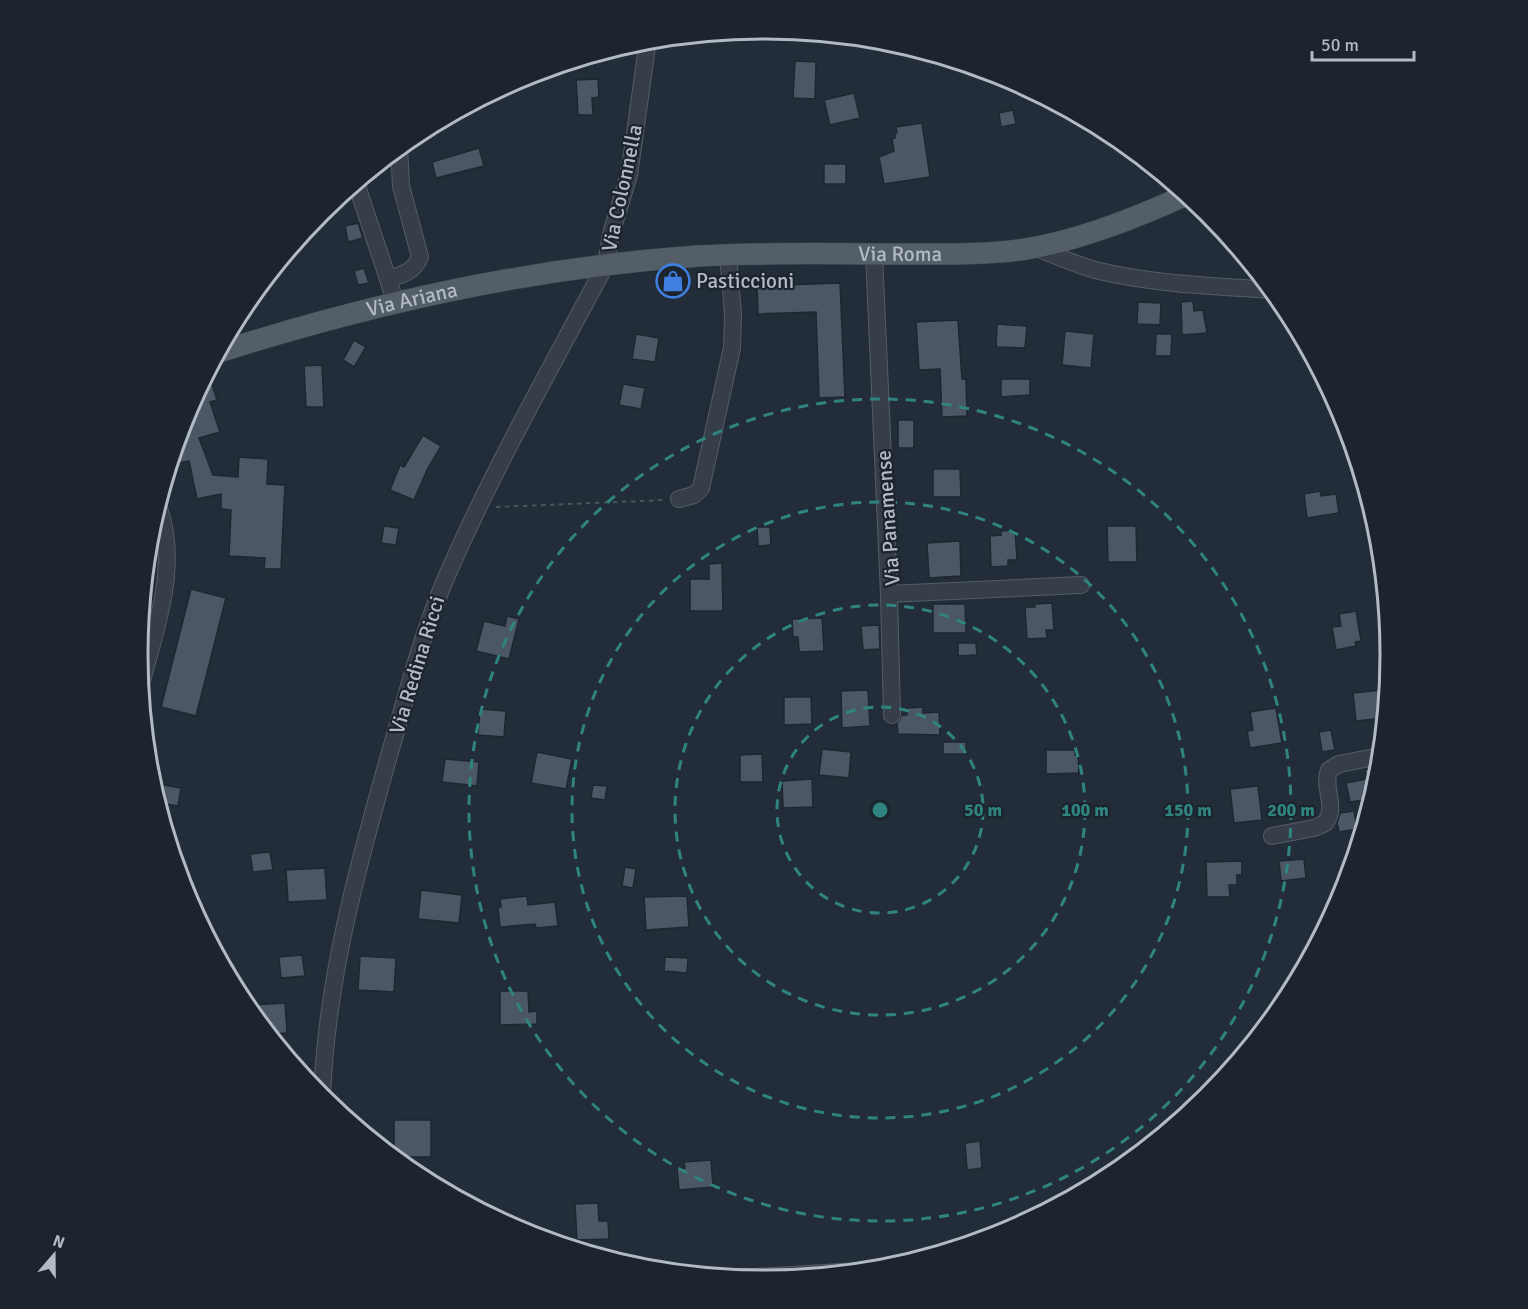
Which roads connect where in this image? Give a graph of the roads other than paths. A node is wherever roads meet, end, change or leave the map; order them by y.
1 (647, 51) edge
2 (400, 159) edge
3 (359, 191) edge
4 (1177, 199) edge
5 (1034, 247) junction
6 (874, 254) junction
7 (728, 255) junction
8 (606, 264) junction
9 (388, 279) junction
10 (1259, 289) edge
11 (396, 301) junction
12 (230, 349) edge
13 (679, 499) road end
14 (162, 524) edge
15 (1082, 585) dead end
16 (889, 594) junction
17 (148, 658) edge
18 (892, 715) dead end
19 (1371, 758) edge
20 (1272, 836) dead end
21 (323, 1083) edge

1 - 8 street, Via Colonnella
2 - 9 street
3 - 9 street
4 - 5 main road, Via Roma
5 - 6 main road, Via Roma
5 - 10 street
6 - 7 main road, Via Roma
6 - 16 street, Via Panamense
7 - 8 main road, Via Roma
7 - 13 street
8 - 11 main road, Via Ariana
8 - 21 street, Via Redina Ricci
9 - 11 street
11 - 12 main road, Via Ariana
14 - 17 street
15 - 16 street, Via Panamense
16 - 18 street
19 - 20 street

